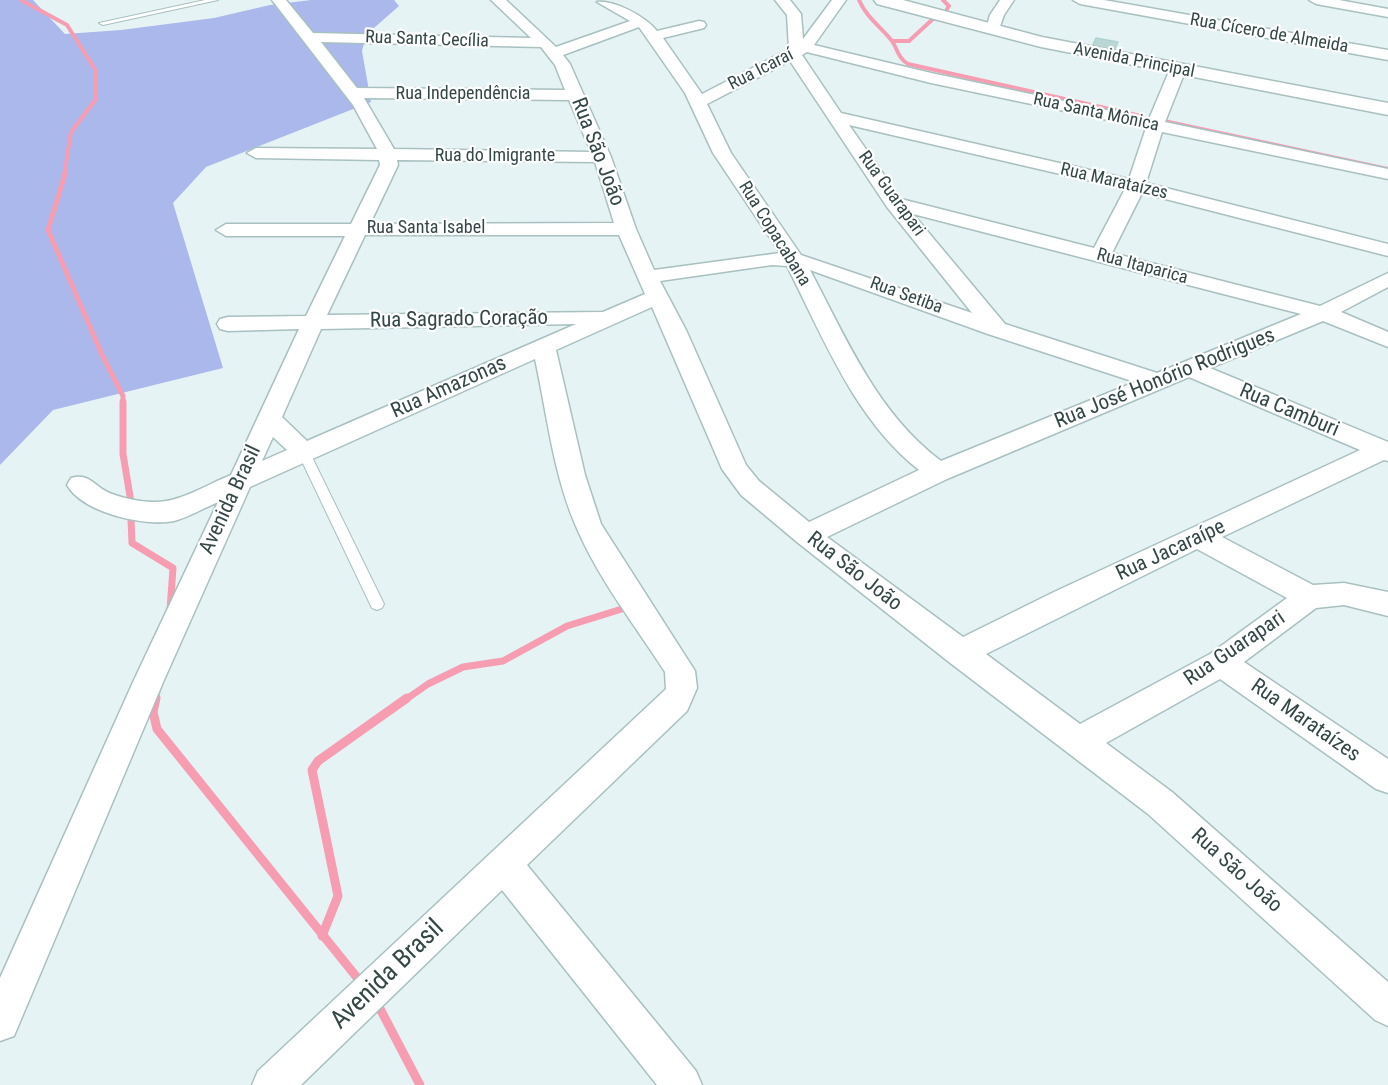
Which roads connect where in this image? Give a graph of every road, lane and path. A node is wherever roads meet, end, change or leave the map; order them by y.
1 (215, 0) edge
2 (279, 0) edge
3 (498, 0) edge
4 (782, 0) edge
5 (839, 0) edge
6 (883, 0) edge
7 (1007, 0) edge
8 (1080, 0) edge
9 (1316, 0) edge
10 (1382, 0) edge
11 (604, 2) dead end
12 (1388, 4) edge
13 (1388, 13) edge
14 (104, 23) dead end
15 (699, 25) dead end
16 (648, 28) junction
17 (993, 29) junction
18 (309, 37) junction
19 (550, 48) junction
20 (798, 51) junction
21 (1388, 55) edge
22 (1178, 69) junction
23 (352, 93) junction
24 (574, 94) junction
25 (697, 103) junction
26 (1388, 109) edge
27 (838, 117) junction
28 (1155, 125) junction
29 (256, 153) dead end
30 (389, 156) junction
31 (602, 157) junction
32 (1388, 174) edge
33 (1136, 186) junction
34 (894, 203) junction
35 (361, 228) junction
36 (626, 229) junction
37 (226, 230) dead end
38 (1388, 250) edge
39 (1100, 256) junction
40 (794, 259) junction
41 (1388, 279) edge
42 (652, 286) junction
43 (1323, 313) junction
44 (606, 317) junction
45 (313, 323) junction
46 (228, 324) dead end
47 (996, 329) junction
48 (1388, 340) edge
49 (544, 346) junction
50 (1190, 369) junction
51 (1158, 381) junction
52 (269, 418) junction
53 (1385, 451) edge
54 (304, 453) junction
55 (938, 472) junction
56 (240, 482) junction
57 (80, 485) dead end
58 (806, 535) junction
59 (1200, 538) junction
60 (1310, 597) junction
61 (1377, 601) edge
62 (377, 604) dead end
63 (959, 653) junction
64 (1221, 663) junction
65 (1077, 742) junction
66 (1388, 778) edge
67 (504, 864) junction
68 (1388, 1007) edge
69 (0, 1022) edge
70 (272, 1085) edge
71 (682, 1085) edge

1 - 14 lane
2 - 18 street
3 - 19 street, Rua São João
4 - 20 street
5 - 20 street, Rua Icaraí
6 - 17 street, Avenida Principal
7 - 17 street
8 - 21 street, Rua Cícero de Almeida
9 - 13 street
10 - 12 street
11 - 16 street
15 - 16 street
16 - 19 street
16 - 25 street, Rua Copacabana
17 - 22 street, Avenida Principal
18 - 19 street, Rua Santa Cecília
18 - 23 street
19 - 24 street, Rua São João
20 - 25 street, Rua Icaraí
20 - 27 street, Rua Guarapari
20 - 28 street, Rua Santa Mônica
22 - 26 street, Avenida Principal
22 - 28 street
23 - 24 street, Rua Independência
23 - 30 street
24 - 31 street, Rua São João
25 - 40 street, Rua Copacabana
27 - 33 street, Rua Marataízes
27 - 34 street, Rua Guarapari
28 - 32 street, Rua Santa Mônica
28 - 33 street
29 - 30 street, Rua do Imigrante
30 - 31 street, Rua do Imigrante
30 - 35 street, Avenida Brasil
31 - 36 street, Rua São João
33 - 38 street, Rua Marataízes
33 - 39 street
34 - 39 street, Rua Itaparica
34 - 47 street, Rua Guarapari
35 - 36 street, Rua Santa Isabel
35 - 37 street, Rua Santa Isabel
35 - 45 street, Avenida Brasil
36 - 42 street, Rua São João
39 - 43 street, Rua Itaparica
40 - 42 street, Rua Setiba
40 - 47 street, Rua Setiba
40 - 55 street, Rua Copacabana
41 - 43 street, Rua José Honório Rodrigues
42 - 44 street, Rua Amazonas
42 - 58 street, Rua São João
43 - 48 street, Rua Itaparica
43 - 50 street, Rua José Honório Rodrigues
44 - 45 street, Rua Sagrado Coração
44 - 49 street, Rua Amazonas
45 - 46 street, Rua Sagrado Coração
45 - 52 street, Avenida Brasil
47 - 51 street, Rua Setiba
49 - 54 street, Rua Amazonas
49 - 67 street, Avenida Brasil
50 - 51 street, Rua José Honório Rodrigues
50 - 53 street, Rua Camburi
51 - 55 street, Rua José Honório Rodrigues
52 - 54 street
52 - 56 street, Avenida Brasil
53 - 59 street, Rua Jacaraípe
54 - 56 street, Rua Amazonas
54 - 62 lane
55 - 58 street, Rua José Honório Rodrigues
56 - 57 street, Rua Amazonas
56 - 69 street, Avenida Brasil
58 - 63 street, Rua São João
59 - 60 street
59 - 63 street, Rua Jacaraípe
60 - 61 street
60 - 64 street, Rua Guarapari
63 - 65 street, Rua São João
64 - 65 street, Rua Guarapari
64 - 66 street, Rua Marataízes
65 - 68 street, Rua São João
67 - 70 street, Avenida Brasil
67 - 71 street

